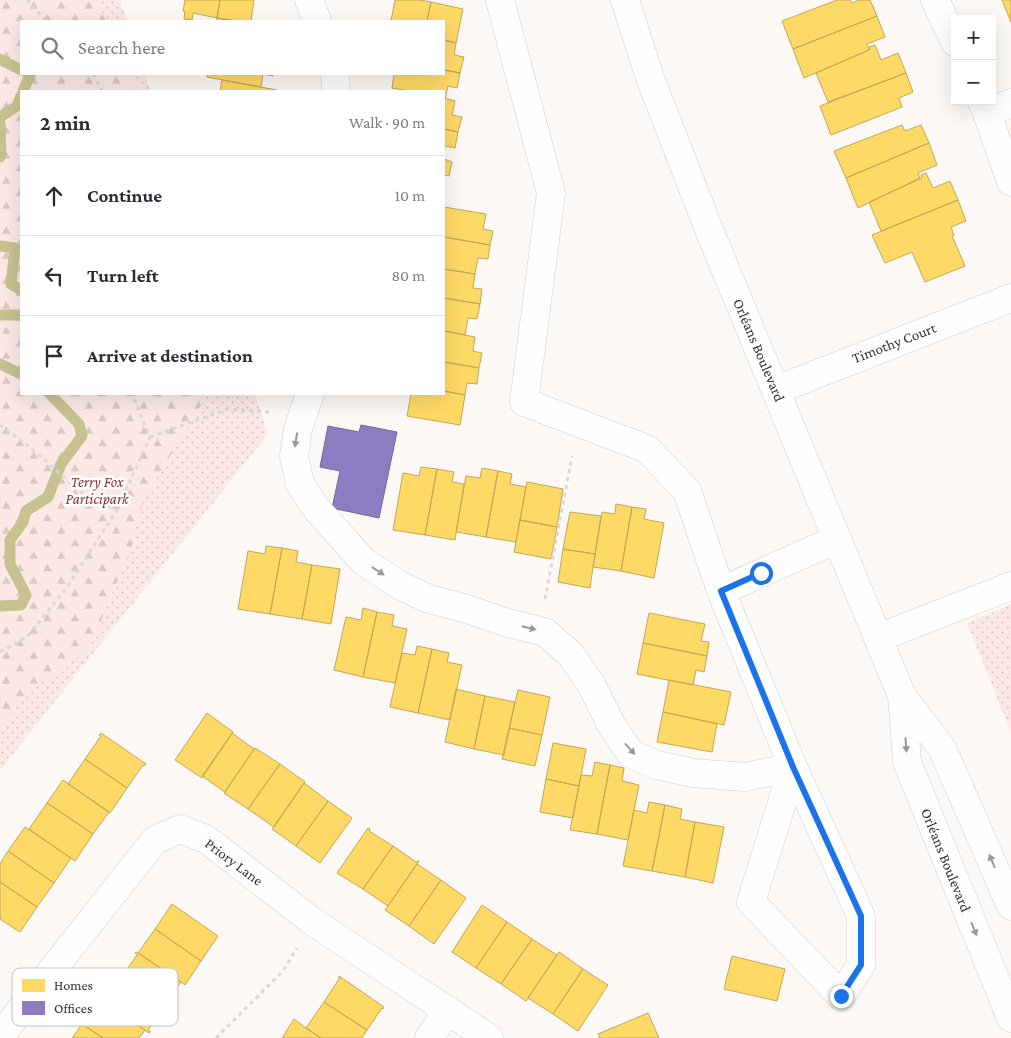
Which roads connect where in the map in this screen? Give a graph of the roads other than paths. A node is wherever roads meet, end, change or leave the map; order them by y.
1 (309, 0) edge
2 (500, 0) edge
3 (625, 0) edge
4 (935, 0) edge
5 (317, 20) edge
6 (951, 34) edge
7 (335, 75) edge
8 (336, 90) edge
9 (994, 106) edge
10 (1011, 182) edge
11 (1011, 298) edge
12 (776, 390) junction
13 (306, 404) edge
14 (837, 539) junction
15 (1011, 586) edge
16 (721, 591) junction
17 (878, 638) junction
18 (902, 696) junction
19 (793, 767) junction
20 (1011, 906) edge
21 (54, 968) edge
22 (448, 1010) junction
23 (1011, 1018) edge
24 (12, 1021) edge
25 (0, 1036) edge
26 (429, 1038) edge
27 (489, 1038) edge

1 - 5 main road
2 - 16 main road
3 - 12 main road, Orléans Boulevard
4 - 6 main road
7 - 8 main road
9 - 10 main road
11 - 12 main road, Timothy Court
12 - 14 main road, Orléans Boulevard
13 -> 19 main road
14 - 16 main road
14 - 17 main road, Orléans Boulevard
15 - 17 main road
16 - 19 main road
17 - 18 main road, Orléans Boulevard
20 -> 18 main road, Orléans Boulevard
18 -> 23 main road, Orléans Boulevard
19 - 19 main road
21 - 22 main road, Priory Lane
22 - 26 main road
22 - 27 main road, Priory Lane
24 - 25 main road, Priory Lane

